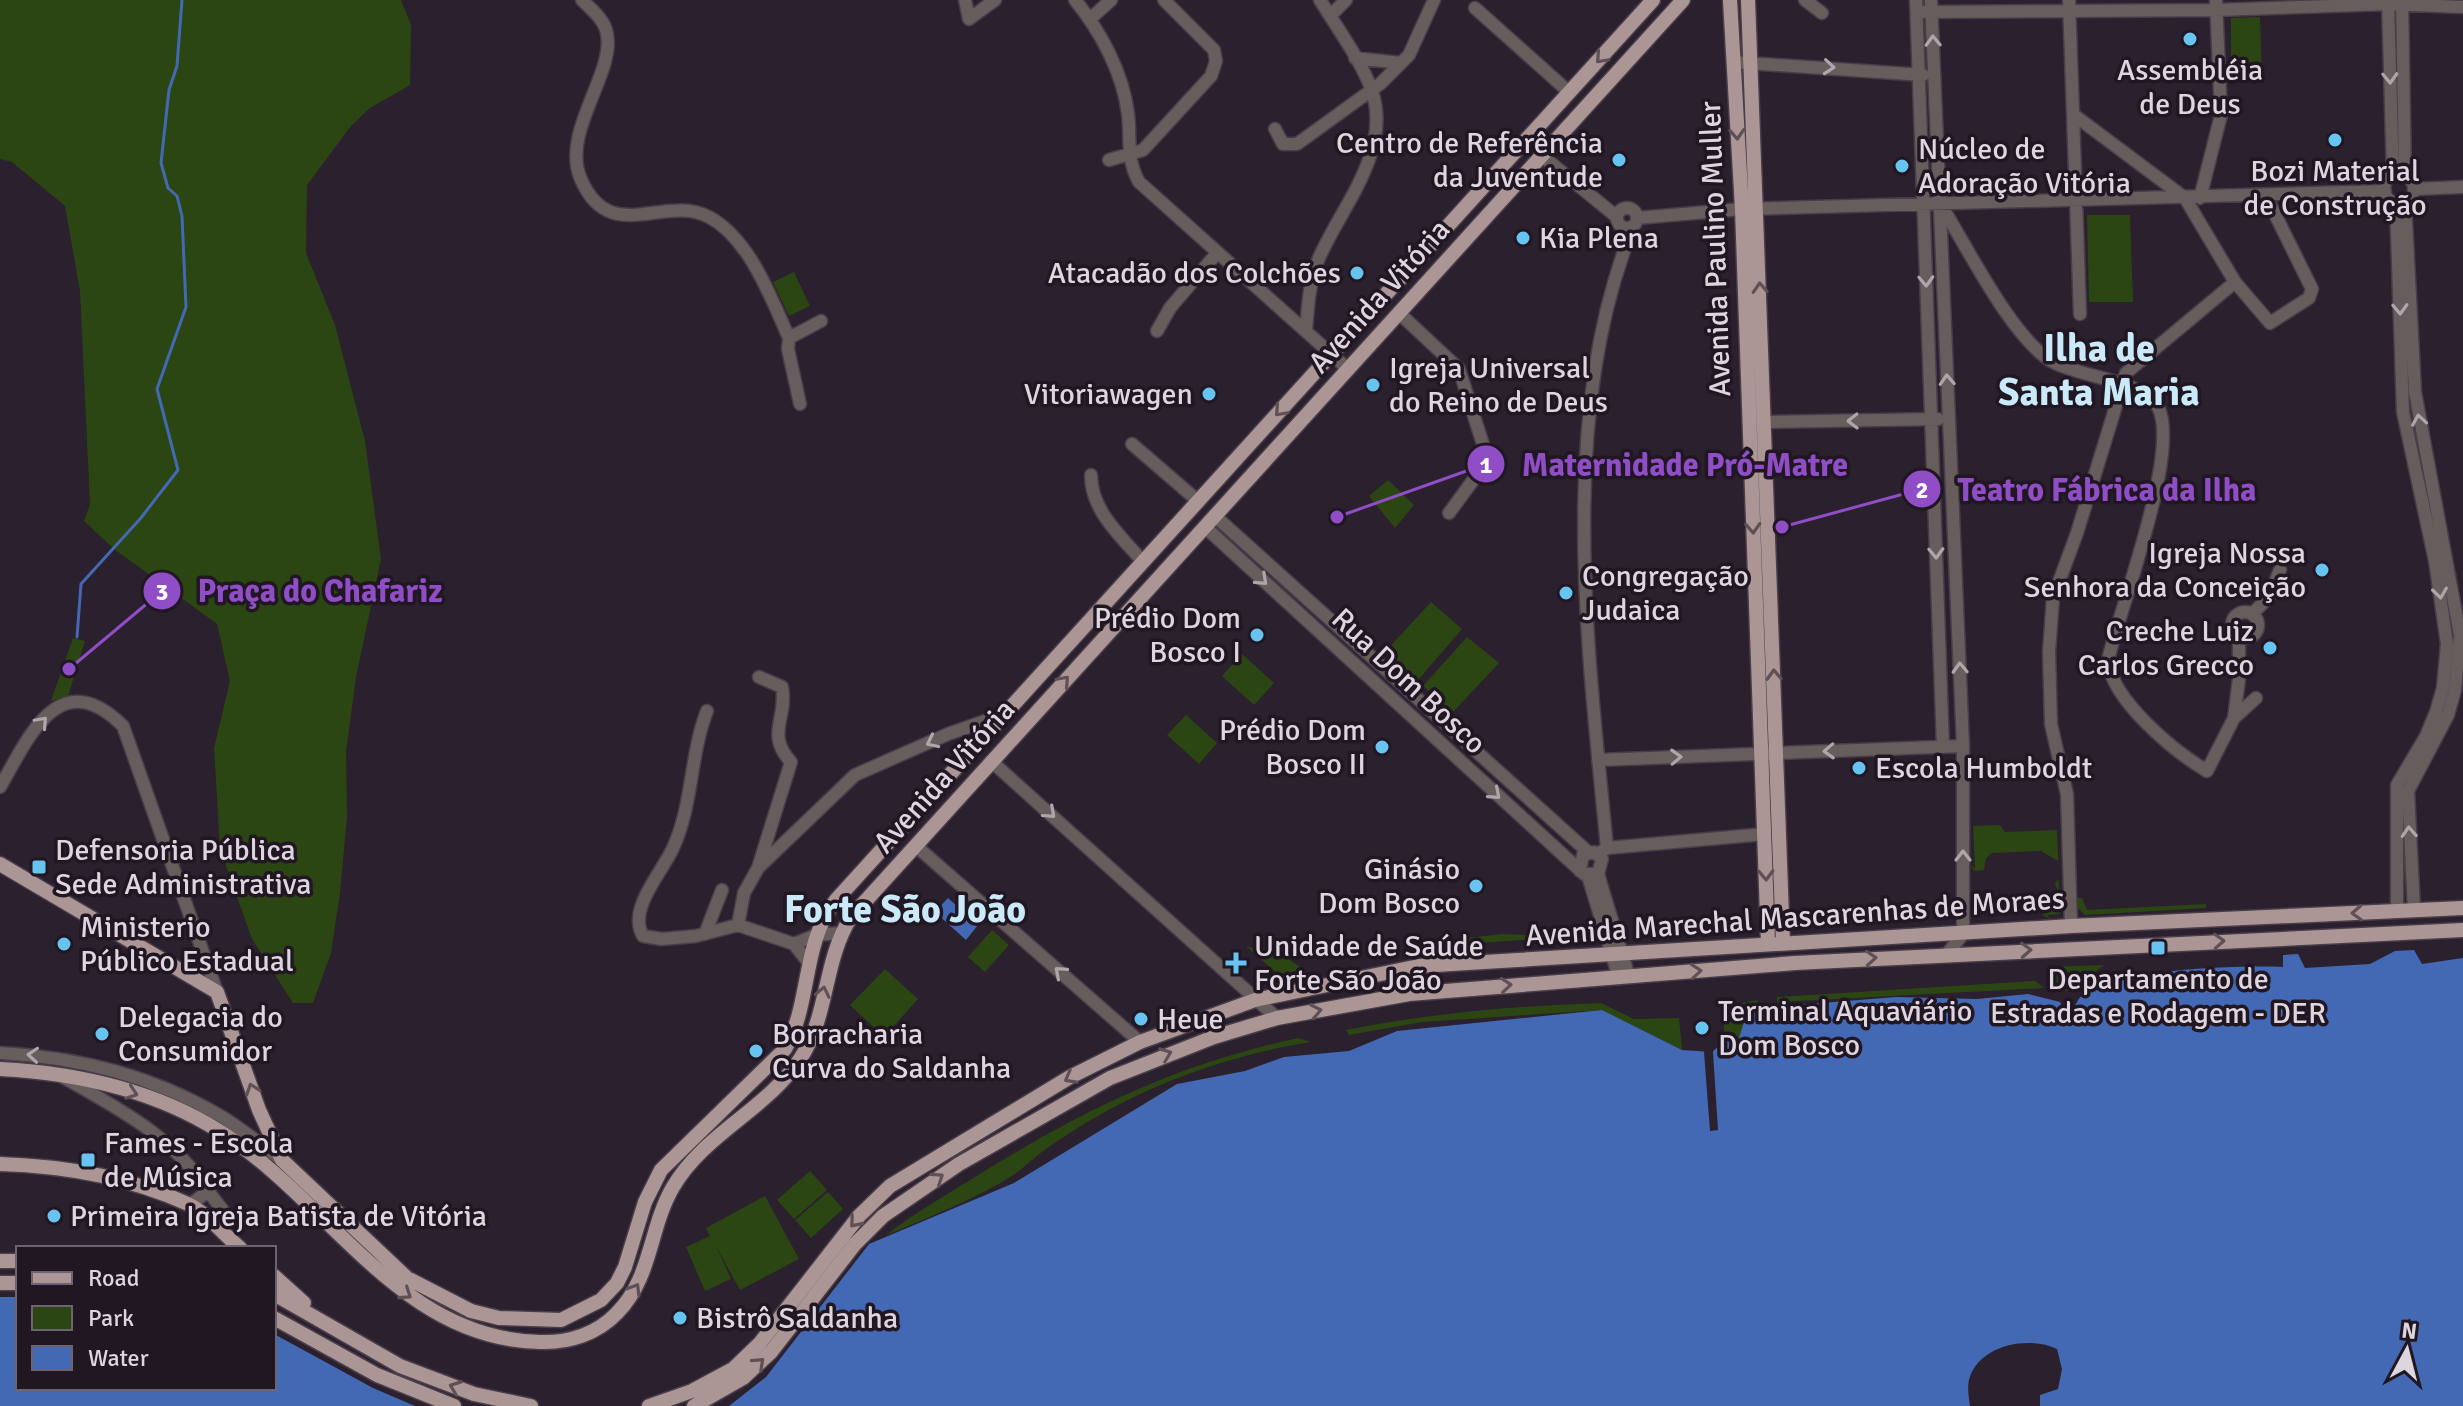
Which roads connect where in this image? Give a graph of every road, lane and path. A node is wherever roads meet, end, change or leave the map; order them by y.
1 (582, 0) edge
2 (965, 0) edge
3 (995, 0) edge
4 (1075, 0) edge
5 (1111, 0) edge
6 (1164, 0) edge
7 (1320, 0) edge
8 (1346, 0) edge
9 (1434, 0) edge
10 (1653, 0) edge
11 (1683, 0) edge
12 (1748, 0) edge
13 (1805, 0) edge
14 (1730, 1) edge
15 (2388, 2) edge
16 (2402, 3) edge
17 (2070, 5) edge
18 (2131, 5) edge
19 (2169, 5) edge
20 (2216, 5) edge
21 (1916, 6) edge
22 (1932, 6) edge
23 (2463, 7) edge
24 (1475, 8) dead end
25 (1822, 13) dead end
26 (1330, 16) junction
27 (1090, 19) junction
28 (1751, 61) junction
29 (1733, 62) junction
30 (1357, 63) junction
31 (1401, 63) junction
32 (1934, 74) junction
33 (1919, 75) junction
34 (1372, 90) junction
35 (1569, 92) junction
36 (2074, 115) junction
37 (1275, 129) dead end
38 (1541, 155) junction
39 (1128, 157) junction
40 (1109, 160) dead end
41 (2399, 176) junction
42 (2463, 187) edge
43 (2414, 189) junction
44 (2385, 191) junction
45 (2266, 196) junction
46 (2185, 198) junction
47 (2200, 198) junction
48 (2077, 201) junction
49 (2401, 202) junction
50 (1923, 203) junction
51 (1939, 203) junction
52 (1749, 209) junction
53 (1618, 221) junction
54 (1635, 221) junction
55 (1624, 243) junction
56 (1217, 253) junction
57 (2235, 282) junction
58 (1399, 313) junction
59 (2080, 314) dead end
60 (1761, 317) junction
61 (1745, 318) junction
62 (821, 321) dead end
63 (1157, 331) dead end
64 (1306, 331) junction
65 (789, 338) junction
66 (1332, 353) junction
67 (1746, 366) junction
68 (1348, 369) junction
69 (1763, 369) junction
70 (2123, 385) junction
71 (800, 404) dead end
72 (1949, 418) junction
73 (1931, 419) junction
74 (1766, 422) junction
75 (1132, 444) dead end
76 (1091, 475) dead end
77 (2427, 493) junction
78 (1194, 506) junction
79 (1449, 513) dead end
80 (1210, 522) junction
81 (1143, 562) junction
82 (2280, 570) dead end
83 (2460, 608) edge
84 (2456, 640) edge
85 (759, 677) dead end
86 (2256, 698) dead end
87 (707, 711) dead end
88 (1005, 714) junction
89 (2234, 718) junction
90 (1963, 746) junction
91 (1943, 747) junction
92 (1770, 753) junction
93 (1598, 760) junction
94 (991, 761) junction
95 (0, 787) edge
96 (1765, 834) junction
97 (763, 845) junction
98 (916, 846) junction
99 (778, 849) junction
100 (1598, 851) junction
101 (0, 864) edge
102 (758, 868) junction
103 (1589, 874) junction
104 (722, 890) dead end
105 (2463, 908) edge
106 (2414, 910) junction
107 (2397, 911) junction
108 (738, 925) junction
109 (2071, 926) junction
110 (2463, 930) edge
111 (841, 933) junction
112 (705, 934) junction
113 (1963, 934) junction
114 (816, 935) junction
115 (794, 944) junction
116 (1776, 944) junction
117 (1948, 953) junction
118 (1617, 954) junction
119 (809, 963) junction
120 (1795, 963) junction
121 (1624, 977) junction
122 (217, 992) junction
123 (1255, 1000) junction
124 (1277, 1018) junction
125 (1140, 1042) junction
126 (0, 1053) edge
127 (0, 1069) edge
128 (57, 1073) junction
129 (282, 1160) junction
130 (0, 1164) edge
131 (208, 1191) junction
132 (190, 1205) junction
133 (231, 1221) dead end
134 (238, 1246) edge
135 (276, 1278) edge
136 (276, 1295) edge
137 (319, 1317) junction
138 (276, 1319) edge
139 (454, 1406) edge
140 (531, 1406) edge
141 (649, 1406) edge
142 (694, 1406) edge

1 - 65 street
2 - 3 street
4 - 27 street
5 - 27 street
6 - 39 street
7 - 26 street
8 - 26 street
9 - 31 street
10 -> 35 main road, Avenida Vitória
11 - 38 main road, Avenida Vitória
12 - 28 main road, Avenida Paulino Muller
13 - 25 street
14 - 29 main road, Avenida Paulino Muller
15 - 16 street
15 - 20 street
15 -> 41 street
16 - 23 street
16 - 41 street
17 - 18 street
17 - 22 street
17 - 36 street
18 - 19 street
19 - 20 street
20 - 47 street
21 - 22 street
21 - 33 street
32 -> 22 street
24 - 35 street
26 - 30 street
27 - 39 street
28 - 29 street
28 -> 33 street
28 - 52 main road, Avenida Paulino Muller
29 -> 52 main road, Avenida Paulino Muller
30 - 31 street
30 - 34 street
31 - 34 street
32 - 33 street
32 - 51 street
33 - 50 street
34 - 37 street
34 - 64 street
35 - 66 main road, Avenida Vitória
36 - 46 street
36 - 48 street
38 - 53 street
38 - 58 main road, Avenida Vitória
39 - 40 street
39 - 56 street
41 - 43 street
41 - 44 street
42 - 43 street
43 - 49 street
44 - 45 street
44 - 49 street
45 - 47 street
45 - 57 street
46 - 47 street
46 - 48 street
46 - 57 street
48 - 51 street
48 - 59 street
49 - 77 street
50 - 51 street
50 - 52 street
50 -> 73 street
51 - 70 street
72 -> 51 street
52 - 54 street
60 -> 52 main road, Avenida Paulino Muller
52 - 61 main road, Avenida Paulino Muller
53 - 54 street
53 - 55 street
54 - 55 street
55 - 93 street
56 - 63 street
56 - 64 street
57 - 70 street
58 - 68 main road, Avenida Vitória
58 - 79 street
60 - 61 main road
60 - 69 main road, Avenida Paulino Muller
61 - 67 main road, Avenida Paulino Muller
62 - 65 street
64 - 66 street
65 - 71 street
66 - 68 street
66 -> 78 main road, Avenida Vitória
67 - 69 main road
67 -> 92 main road, Avenida Paulino Muller
68 - 80 main road, Avenida Vitória
69 - 74 main road, Avenida Paulino Muller
70 - 89 street
70 - 109 street
72 - 73 street
90 -> 72 street
73 -> 74 street
73 -> 91 street
92 -> 74 main road, Avenida Paulino Muller
75 - 78 street
76 - 81 street
77 - 83 street
77 -> 84 street
78 - 80 main road
78 - 81 main road, Avenida Vitória
94 -> 80 main road, Avenida Vitória
80 - 100 street, Rua Dom Bosco
80 -> 103 street, Rua Dom Bosco
81 - 88 main road, Avenida Vitória
82 - 89 street
83 - 84 street
106 -> 84 street
84 - 107 street
85 - 97 street
86 - 89 street
87 - 112 street
88 -> 99 street
88 - 114 main road, Avenida Vitória
90 - 91 street
113 -> 90 street
91 -> 92 street
93 -> 92 street
92 - 96 main road, Avenida Paulino Muller
92 - 116 main road, Avenida Paulino Muller
93 - 100 street
94 - 98 main road, Avenida Vitória
94 -> 123 street
95 -> 122 street
96 - 100 street
96 -> 116 main road, Avenida Paulino Muller
97 - 99 street
97 - 102 street
98 - 111 main road, Avenida Vitória
125 -> 98 street
99 - 102 street
100 - 103 street
100 - 103 street
101 - 122 main road
102 - 108 street
103 - 118 street
104 - 112 street
105 - 106 main road, Avenida Marechal Mascarenhas de Moraes
106 - 107 main road, Avenida Marechal Mascarenhas de Moraes
107 -> 109 main road, Avenida Marechal Mascarenhas de Moraes
108 - 112 street
108 - 115 street
109 - 113 main road, Avenida Marechal Mascarenhas de Moraes
117 -> 110 main road, Avenida Marechal Mascarenhas de Moraes
111 - 114 street
128 -> 111 main road, Avenida Vitória
113 - 116 main road, Avenida Marechal Mascarenhas de Moraes
113 - 117 street
114 - 115 street
114 - 119 main road, Avenida Vitória
115 - 119 street
116 - 118 main road, Avenida Marechal Mascarenhas de Moraes
116 - 120 main road
120 -> 117 main road, Avenida Marechal Mascarenhas de Moraes
118 - 121 street
118 - 123 main road, Avenida Marechal Mascarenhas de Moraes
119 - 129 main road, Avenida Vitória
121 -> 120 main road, Avenida Marechal Mascarenhas de Moraes
124 -> 121 main road, Avenida Marechal Mascarenhas de Moraes
129 -> 122 main road
123 - 124 street
123 - 125 main road, Avenida Marechal Mascarenhas de Moraes
142 -> 124 main road, Avenida Marechal Mascarenhas de Moraes
125 -> 141 main road, Avenida Marechal Mascarenhas de Moraes
129 -> 126 street
127 - 128 main road, Avenida Vitória
128 - 131 street
130 - 132 main road
131 - 132 street
131 - 133 street
132 - 134 main road
135 - 137 main road
136 - 137 main road
140 -> 137 main road
138 - 139 main road

